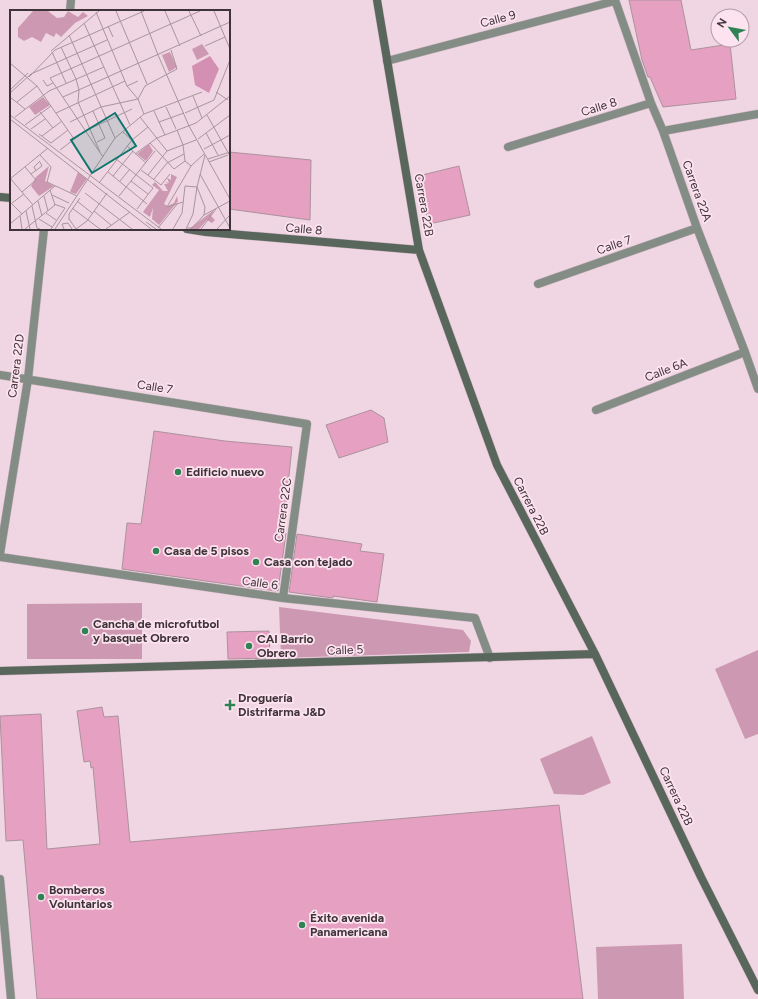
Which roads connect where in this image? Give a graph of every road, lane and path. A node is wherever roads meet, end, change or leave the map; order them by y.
1 (71, 0) edge
2 (377, 0) edge
3 (615, 0) edge
4 (70, 10) edge
5 (387, 61) junction
6 (651, 103) junction
7 (758, 114) edge
8 (663, 130) junction
9 (508, 147) dead end
10 (0, 196) edge
11 (10, 198) edge
12 (697, 228) junction
13 (44, 230) edge
14 (193, 230) edge
15 (419, 250) junction
16 (538, 284) dead end
17 (745, 352) junction
18 (0, 375) edge
19 (28, 379) junction
20 (758, 389) edge
21 (596, 410) dead end
22 (307, 424) joint
23 (0, 554) edge
24 (0, 557) edge
25 (283, 598) junction
26 (595, 654) junction
27 (490, 658) junction
28 (0, 671) edge
29 (0, 879) edge
30 (2, 934) edge
31 (758, 990) edge
32 (11, 999) edge

1 - 4 street
2 - 5 street, Carrera 22B
3 - 5 street, Calle 9
3 - 6 street, Carrera 22A
5 - 15 street, Carrera 22B
6 - 8 street, Carrera 22A
6 - 9 street, Calle 8
7 - 8 street
8 - 12 street, Carrera 22A
10 - 11 street
12 - 16 street, Calle 7
12 - 17 street, Carrera 22A
13 - 19 street, Carrera 22D
14 - 15 street, Calle 8
15 - 26 street, Carrera 22B
17 - 20 street, Carrera 22A
17 - 21 street, Calle 6A
18 - 19 street, Calle 7
19 - 22 street, Calle 7
19 - 23 street, Carrera 22D
22 - 25 street, Carrera 22C
24 - 25 street, Calle 6
25 - 27 street, Calle 6
26 - 27 street, Calle 5
26 - 31 street, Carrera 22B
27 - 28 street, Calle 5
29 - 30 street
30 - 32 street

